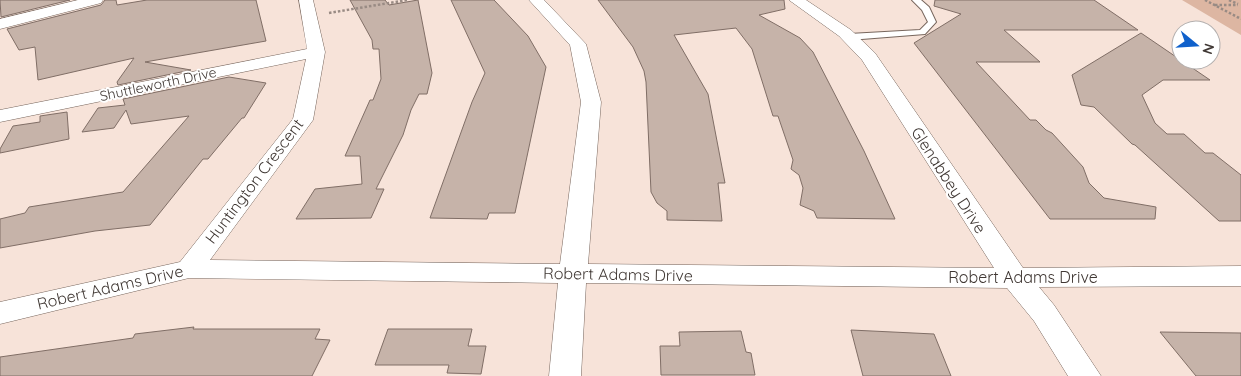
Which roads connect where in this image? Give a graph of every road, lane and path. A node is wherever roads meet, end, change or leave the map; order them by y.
1 (96, 0) edge
2 (407, 0) edge
3 (536, 0) edge
4 (796, 0) edge
5 (916, 0) edge
6 (1205, 0) edge
7 (1230, 0) edge
8 (1214, 5) junction
9 (308, 8) edge
10 (1241, 20) edge
11 (0, 24) edge
12 (849, 37) junction
13 (316, 52) junction
14 (0, 116) edge
15 (189, 269) junction
16 (572, 274) junction
17 (1241, 276) edge
18 (1015, 278) junction
19 (0, 313) edge
20 (564, 376) edge
21 (1085, 376) edge

1 - 11 street
2 - 9 path
3 - 16 street
4 - 12 street, Glenabbey Drive
5 - 12 lane
6 - 8 path
7 - 8 path
8 - 10 path
9 - 13 street, Huntington Crescent
12 - 18 street, Glenabbey Drive
13 - 14 street, Shuttleworth Drive
13 - 15 street, Huntington Crescent
15 - 16 street, Robert Adams Drive
15 - 19 street, Robert Adams Drive
16 - 18 street, Robert Adams Drive
16 - 20 street
17 - 18 street, Robert Adams Drive
18 - 21 street, Glenabbey Drive

